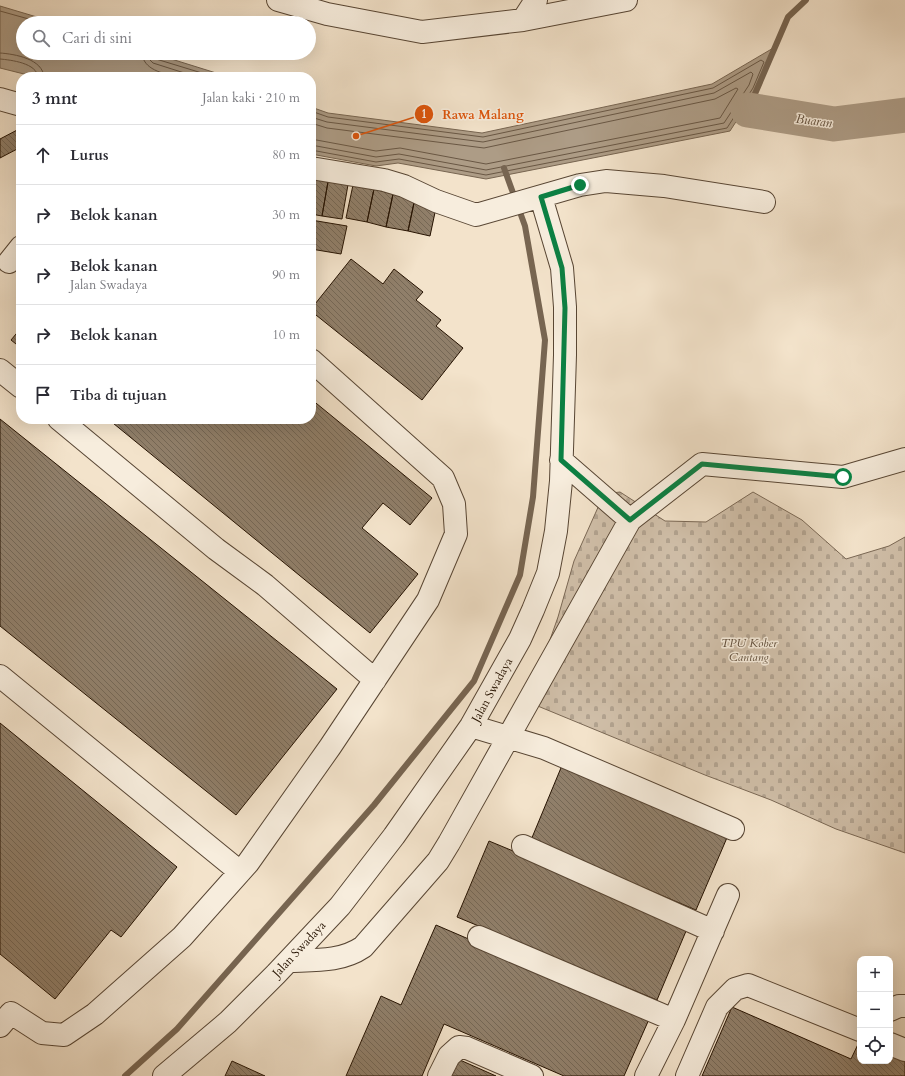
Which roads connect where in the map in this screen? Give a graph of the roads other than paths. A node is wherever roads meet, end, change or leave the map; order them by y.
1 (278, 0) edge
2 (536, 0) edge
3 (626, 0) edge
4 (329, 7) edge
5 (523, 20) junction
6 (0, 99) edge
7 (16, 104) edge
8 (316, 169) edge
9 (536, 199) junction
10 (764, 202) dead end
11 (316, 364) edge
12 (0, 370) edge
13 (16, 383) edge
14 (65, 424) edge
15 (905, 459) edge
16 (561, 460) junction
17 (630, 520) junction
18 (0, 676) edge
19 (375, 680) junction
20 (471, 726) junction
21 (510, 738) junction
22 (732, 829) dead end
23 (523, 846) dead end
24 (240, 872) junction
25 (728, 895) dead end
26 (713, 931) junction
27 (479, 937) dead end
28 (288, 961) junction
29 (905, 1006) edge
30 (893, 1009) edge
31 (4, 1014) edge
32 (674, 1020) junction
33 (857, 1027) edge
34 (893, 1045) edge
35 (905, 1050) edge
36 (164, 1076) edge
37 (439, 1076) edge
38 (532, 1076) edge
39 (646, 1076) edge
40 (687, 1076) edge

1 - 4 street
2 - 5 street
3 - 5 street
4 - 5 street
6 - 7 street
8 - 9 street
9 - 10 street
9 - 16 street, Jalan Swadaya
11 - 19 street
12 - 13 street
14 - 19 street
15 - 17 street
16 - 17 street
16 - 20 street, Jalan Swadaya
17 - 21 street
18 - 24 street
19 - 24 street
20 - 21 street
20 - 28 street, Jalan Swadaya
21 - 22 street
21 - 28 street
23 - 26 street
24 - 31 street
25 - 26 street
26 - 32 street
27 - 32 street
28 - 36 street, Jalan Swadaya
29 - 30 street
32 - 39 street
33 - 40 street
34 - 35 street
37 - 38 street

